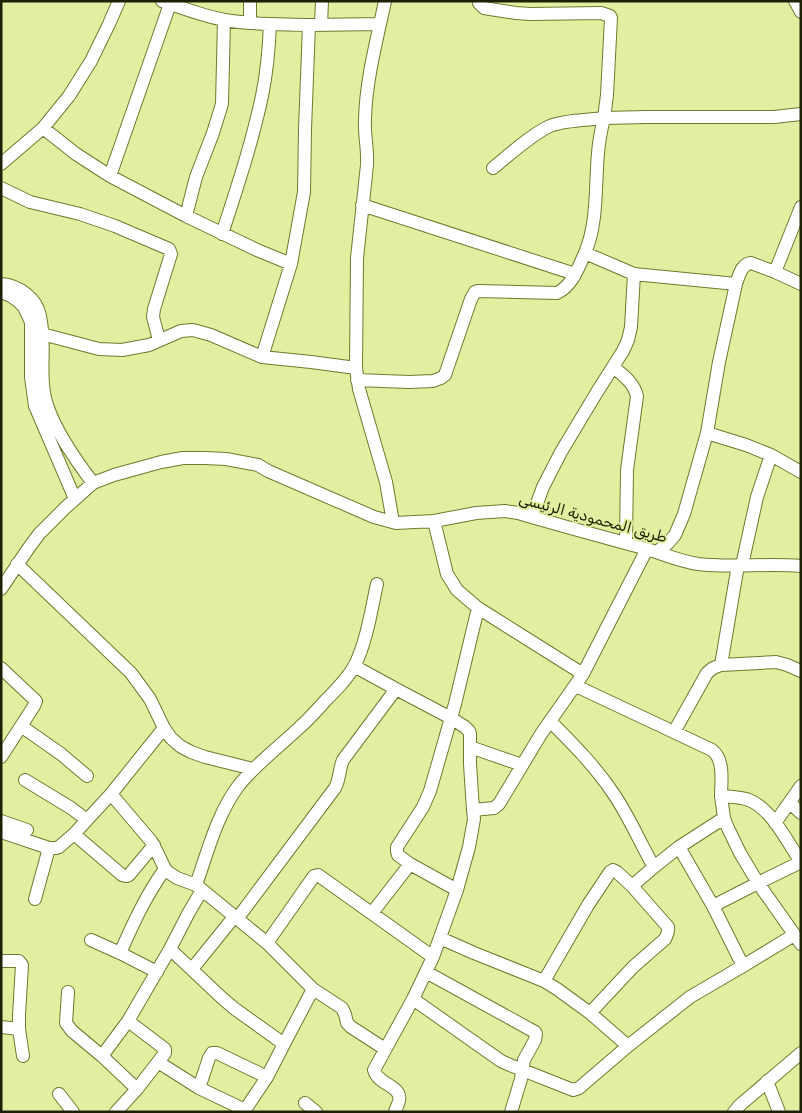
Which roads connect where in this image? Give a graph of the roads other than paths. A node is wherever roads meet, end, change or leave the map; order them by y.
1 (119, 1) edge
2 (250, 1) edge
3 (322, 1) edge
4 (385, 1) edge
5 (480, 1) edge
6 (795, 1) edge
7 (166, 3) edge
8 (801, 12) edge
9 (224, 20) junction
10 (250, 23) junction
11 (270, 24) junction
12 (380, 24) junction
13 (315, 25) junction
14 (801, 114) edge
15 (604, 118) junction
16 (43, 128) junction
17 (1, 164) edge
18 (493, 168) dead end
19 (110, 176) junction
20 (1, 188) edge
21 (362, 205) junction
22 (801, 207) edge
23 (186, 216) junction
24 (222, 234) junction
25 (585, 253) junction
26 (291, 264) junction
27 (775, 272) junction
28 (575, 274) junction
29 (634, 274) junction
30 (1, 284) edge
31 (736, 284) junction
32 (801, 284) edge
33 (1, 292) edge
34 (37, 334) junction
35 (159, 340) junction
36 (262, 357) junction
37 (613, 367) junction
38 (356, 374) junction
39 (707, 433) junction
40 (771, 455) junction
41 (801, 472) edge
42 (93, 483) junction
43 (75, 499) junction
44 (532, 517) junction
45 (434, 521) junction
46 (392, 522) junction
47 (626, 543) junction
48 (652, 550) junction
49 (17, 564) junction
50 (740, 565) junction
51 (801, 566) edge
52 (377, 584) dead end
53 (1, 588) edge
54 (478, 608) junction
55 (720, 665) junction
56 (354, 666) junction
57 (1, 668) edge
58 (801, 671) edge
59 (583, 674) junction
60 (576, 686) junction
61 (396, 689) junction
62 (451, 718) junction
63 (550, 721) junction
64 (21, 726) junction
65 (164, 728) junction
66 (674, 732) junction
67 (470, 747) junction
68 (1, 757) edge
69 (522, 765) junction
70 (253, 769) junction
71 (87, 776) dead end
72 (25, 780) dead end
73 (801, 786) edge
74 (111, 794) junction
75 (721, 796) junction
76 (790, 803) junction
77 (473, 810) junction
78 (801, 812) edge
79 (724, 818) junction
80 (87, 820) junction
81 (1, 822) edge
82 (775, 823) junction
83 (27, 830) dead end
84 (1, 832) edge
85 (74, 834) junction
86 (154, 846) junction
87 (679, 847) junction
88 (49, 848) junction
89 (801, 862) edge
90 (410, 864) junction
91 (654, 868) junction
92 (165, 869) junction
93 (758, 883) junction
94 (632, 886) junction
95 (199, 888) junction
96 (457, 890) junction
97 (35, 899) dead end
98 (713, 906) junction
99 (372, 913) junction
100 (236, 918) junction
101 (440, 938) junction
102 (797, 939) edge
103 (90, 940) dead end
104 (267, 943) junction
105 (170, 948) junction
106 (120, 953) junction
107 (433, 957) junction
108 (1, 961) edge
109 (743, 966) junction
110 (192, 969) junction
111 (157, 972) junction
112 (426, 972) junction
113 (544, 981) junction
114 (313, 989) junction
115 (68, 992) dead end
116 (413, 999) junction
117 (590, 1013) junction
118 (128, 1021) junction
119 (1, 1027) edge
120 (19, 1029) junction
121 (284, 1044) junction
122 (628, 1046) junction
123 (385, 1049) junction
124 (801, 1053) edge
125 (23, 1056) dead end
126 (102, 1056) junction
127 (158, 1062) junction
128 (522, 1070) junction
129 (267, 1077) junction
130 (767, 1081) junction
131 (199, 1088) junction
132 (137, 1089) junction
133 (59, 1094) dead end
134 (305, 1103) dead end
135 (123, 1110) edge
136 (73, 1112) edge
137 (316, 1112) edge
138 (394, 1112) edge
139 (511, 1112) edge
140 (734, 1112) edge
141 (779, 1112) edge

1 - 16 street
2 - 10 street
3 - 13 street
4 - 12 street
5 - 15 street
6 - 8 street
7 - 9 street
7 - 19 street
9 - 10 street
9 - 23 street
10 - 11 street
11 - 13 street
11 - 24 street
12 - 13 street
12 - 21 street
13 - 26 street
14 - 15 street
15 - 18 street
15 - 25 street
16 - 17 street
16 - 19 street
19 - 23 street
20 - 35 street
21 - 28 street
21 - 38 street
22 - 27 street
23 - 24 street
24 - 26 street
25 - 28 street
25 - 29 street
26 - 36 street
27 - 31 street
27 - 32 street
28 - 38 street
29 - 31 street
29 - 37 street
30 - 34 street
31 - 39 street
33 - 34 street
34 - 35 street
34 - 42 street
34 - 43 street
35 - 36 street
36 - 38 street
37 - 44 street
37 - 47 street
38 - 46 street
39 - 40 street
39 - 48 street
40 - 41 street
40 - 50 street
42 - 43 street, طريق المحمودية الرئيسى
42 - 46 street, طريق المحمودية الرئيسى
43 - 49 street, طريق المحمودية الرئيسى
44 - 45 street, طريق المحمودية الرئيسى
44 - 47 street, طريق المحمودية الرئيسى
45 - 46 street, طريق المحمودية الرئيسى
45 - 54 street
47 - 48 street, طريق المحمودية الرئيسى
48 - 50 street, طريق المحمودية الرئيسى
48 - 59 street
49 - 53 street, طريق المحمودية الرئيسى
49 - 65 street
50 - 51 street, طريق المحمودية الرئيسى
50 - 55 street
52 - 56 street
54 - 59 street
54 - 62 street
55 - 58 street
55 - 66 street
56 - 61 street
56 - 70 street
57 - 64 street
59 - 60 street
60 - 63 street
60 - 66 street
61 - 62 street
61 - 100 street
62 - 67 street
62 - 90 street
63 - 69 street
63 - 91 street
64 - 68 street
64 - 71 street
65 - 70 street
65 - 74 street
66 - 75 street
67 - 69 street
67 - 77 street
69 - 77 street
70 - 95 street
72 - 80 street
73 - 76 street
74 - 80 street
74 - 86 street
75 - 79 street
75 - 82 street
76 - 78 street
76 - 82 street
77 - 96 street
79 - 87 street
79 - 93 street
80 - 85 street
81 - 83 street
82 - 89 street
84 - 88 street
85 - 86 street
85 - 88 street
86 - 92 street
87 - 91 street
87 - 98 street
88 - 97 street
89 - 93 street
90 - 96 street
90 - 99 street
91 - 94 street
92 - 95 street
92 - 106 street
93 - 98 street
93 - 102 street
94 - 113 street
94 - 117 street
95 - 100 street
95 - 105 street
96 - 101 street
98 - 109 street
99 - 104 street
99 - 107 street
100 - 104 street
100 - 110 street
101 - 107 street
101 - 113 street
102 - 109 street
103 - 106 street
104 - 114 street
105 - 110 street
105 - 111 street
106 - 111 street
107 - 112 street
108 - 120 street
109 - 122 street
110 - 121 street
111 - 118 street
112 - 116 street
112 - 128 street
113 - 117 street
114 - 121 street
114 - 123 street
115 - 126 street
116 - 123 street
116 - 128 street
117 - 122 street
118 - 126 street
118 - 127 street
119 - 120 street
120 - 125 street
121 - 129 street
122 - 128 street
123 - 138 street
124 - 130 street
126 - 132 street
127 - 131 street
127 - 132 street
128 - 139 street
129 - 131 street
129 - 131 street
130 - 140 street
130 - 141 street
132 - 135 street
133 - 136 street
134 - 137 street

